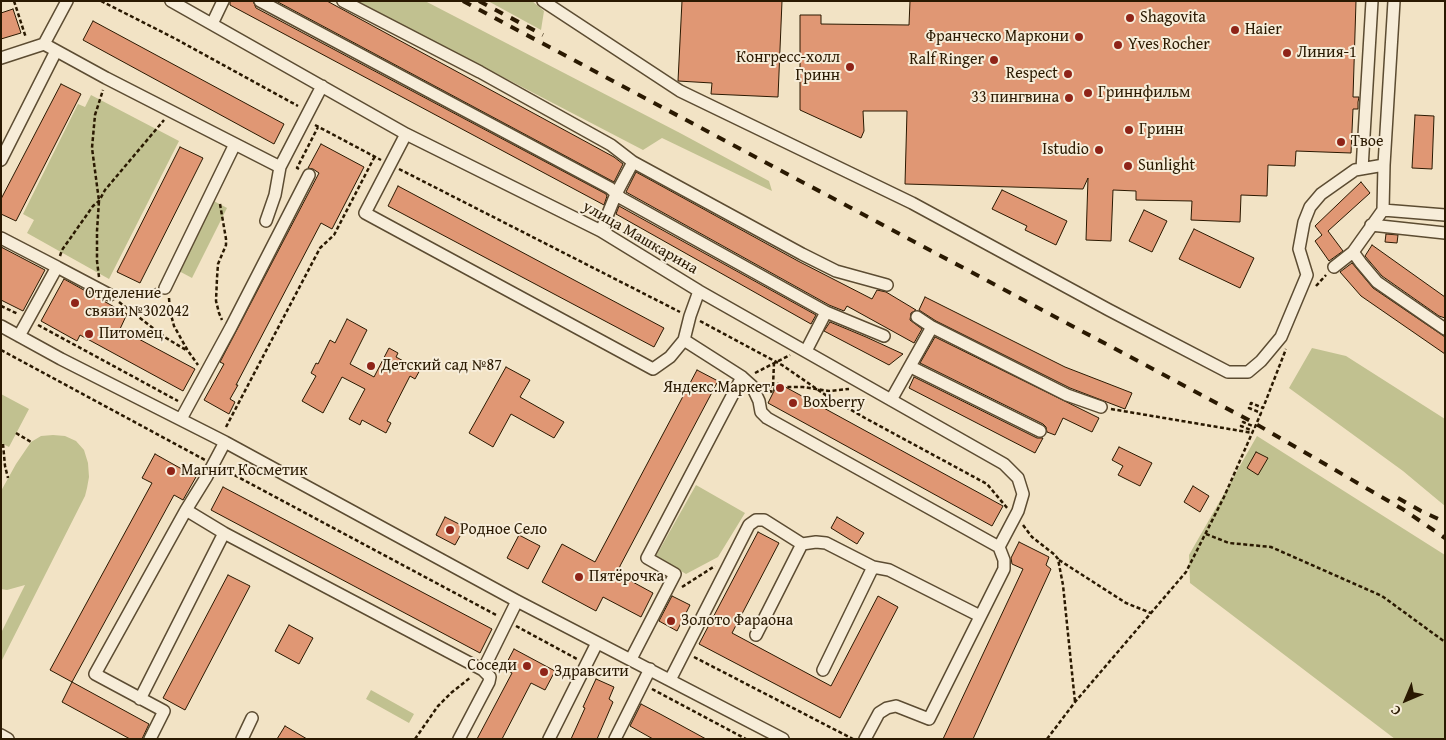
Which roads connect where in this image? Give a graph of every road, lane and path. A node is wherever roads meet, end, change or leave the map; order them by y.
1 (14, 1) edge
2 (67, 1) edge
3 (101, 1) edge
4 (171, 1) edge
5 (223, 1) edge
6 (260, 1) edge
7 (343, 1) edge
8 (543, 1) edge
9 (1372, 1) edge
10 (1394, 1) edge
11 (212, 24) junction
12 (44, 44) junction
13 (30, 49) junction
14 (56, 51) junction
15 (1, 58) edge
16 (106, 78) junction
17 (322, 86) junction
18 (301, 108) dead end
19 (170, 110) junction
20 (318, 126) dead end
21 (406, 134) junction
22 (236, 144) junction
23 (375, 156) dead end
24 (1, 160) edge
25 (633, 162) junction
26 (1384, 165) junction
27 (280, 168) junction
28 (297, 168) dead end
29 (1362, 169) junction
30 (309, 175) dead end
31 (216, 186) junction
32 (616, 194) junction
33 (99, 201) junction
34 (1384, 210) junction
35 (1445, 215) edge
36 (266, 221) dead end
37 (1372, 225) junction
38 (601, 231) junction
39 (1445, 233) edge
40 (1, 238) edge
41 (1353, 252) junction
42 (57, 267) junction
43 (1334, 267) dead end
44 (887, 286) dead end
45 (165, 288) junction
46 (98, 289) junction
47 (699, 291) junction
48 (110, 295) junction
49 (1, 306) edge
50 (826, 312) junction
51 (917, 317) dead end
52 (28, 320) junction
53 (1, 326) edge
54 (231, 327) junction
55 (932, 327) junction
56 (1445, 329) edge
57 (19, 336) junction
58 (884, 336) dead end
59 (684, 340) junction
60 (1288, 345) dead end
61 (803, 349) junction
62 (3, 351) edge
63 (188, 351) junction
64 (1, 356) edge
65 (774, 363) junction
66 (911, 367) junction
67 (207, 372) junction
68 (742, 377) junction
69 (865, 384) junction
70 (891, 400) junction
71 (187, 406) junction
72 (1101, 407) joint
73 (181, 419) junction
74 (226, 427) dead end
75 (1040, 431) dead end
76 (16, 433) dead end
77 (1253, 433) junction
78 (31, 442) dead end
79 (225, 442) junction
80 (4, 444) dead end
81 (213, 464) junction
82 (8, 478) dead end
83 (186, 510) junction
84 (224, 532) junction
85 (1205, 533) junction
86 (802, 544) junction
87 (1046, 547) dead end
88 (999, 548) junction
89 (733, 554) junction
90 (1058, 559) junction
91 (873, 567) junction
92 (517, 601) junction
93 (661, 601) junction
94 (1151, 613) junction
95 (980, 616) junction
96 (507, 621) junction
97 (756, 635) dead end
98 (1445, 642) edge
99 (597, 643) junction
100 (684, 651) junction
101 (631, 660) junction
102 (586, 664) junction
103 (650, 669) junction
104 (483, 670) junction
105 (823, 670) dead end
106 (670, 680) junction
107 (642, 684) junction
108 (140, 699) junction
109 (1075, 702) junction
110 (252, 718) dead end
111 (1, 735) edge
112 (8, 739) edge
113 (150, 739) edge
114 (242, 739) edge
115 (415, 739) edge
116 (459, 739) edge
117 (549, 739) edge
118 (615, 739) edge
119 (746, 739) edge
120 (783, 739) edge
121 (853, 739) edge
122 (865, 739) edge
123 (1048, 739) edge

1 - 13 path
2 - 12 street
3 - 18 path
4 - 11 street, улица Машкарина
5 - 11 street
6 - 32 street
7 - 25 street
8 - 29 street
9 - 29 street
10 - 26 street
11 - 17 street, улица Машкарина
12 - 13 street
12 - 14 street
13 - 15 street
14 - 16 street
14 - 24 street
16 - 19 street
16 - 33 path
17 - 21 street, улица Машкарина
17 - 27 street
19 - 22 street
19 - 33 path
20 - 28 path
21 - 38 street, улица Машкарина
21 - 59 street
22 - 27 street
22 - 31 street
23 - 74 path
25 - 32 street
25 - 44 street
26 - 29 street
26 - 34 street
27 - 36 street
30 - 54 street
31 - 45 street
31 - 54 path
32 - 38 street
32 - 50 street
33 - 42 path
33 - 46 path
34 - 35 street
34 - 37 street
37 - 39 street
37 - 41 street
38 - 47 street, улица Машкарина
40 - 42 street
41 - 43 street
41 - 56 street
42 - 46 street
42 - 52 street
45 - 48 path
45 - 63 path
46 - 48 street
47 - 59 street
47 - 61 street, улица Машкарина
48 - 63 path
49 - 52 path
50 - 58 street
50 - 61 street
51 - 55 street
52 - 57 street
52 - 71 path
53 - 57 street
54 - 67 street
55 - 66 street
55 - 72 street
57 - 73 street
59 - 68 street
60 - 77 path
61 - 65 path
61 - 69 street, улица Машкарина
62 - 64 path
62 - 81 path
63 - 67 path
65 - 68 path
65 - 69 path
66 - 70 street
66 - 75 street
67 - 71 street
68 - 88 street
68 - 93 street
69 - 70 street, улица Машкарина
70 - 88 street, улица Машкарина
71 - 73 street
72 - 77 path
73 - 79 street
76 - 78 path
77 - 85 path
79 - 81 street
79 - 92 street
80 - 82 path
81 - 83 street
81 - 96 path
83 - 84 street
83 - 108 street
84 - 104 street
84 - 108 street
85 - 94 path
85 - 98 path
86 - 89 street
86 - 91 street
86 - 97 street
87 - 90 path
88 - 95 street
89 - 93 path
89 - 100 street
90 - 94 path
90 - 109 path
91 - 95 street
91 - 105 street
92 - 96 street
92 - 99 street
93 - 101 street
94 - 109 path
95 - 122 street
96 - 102 path
96 - 104 street
99 - 101 street
99 - 102 street
100 - 106 street
100 - 121 path
101 - 103 street
102 - 117 street
103 - 106 street
103 - 107 street
104 - 115 path
104 - 116 street
106 - 120 street
107 - 118 street
107 - 119 path
108 - 113 street
109 - 123 path
110 - 114 street
111 - 112 street

